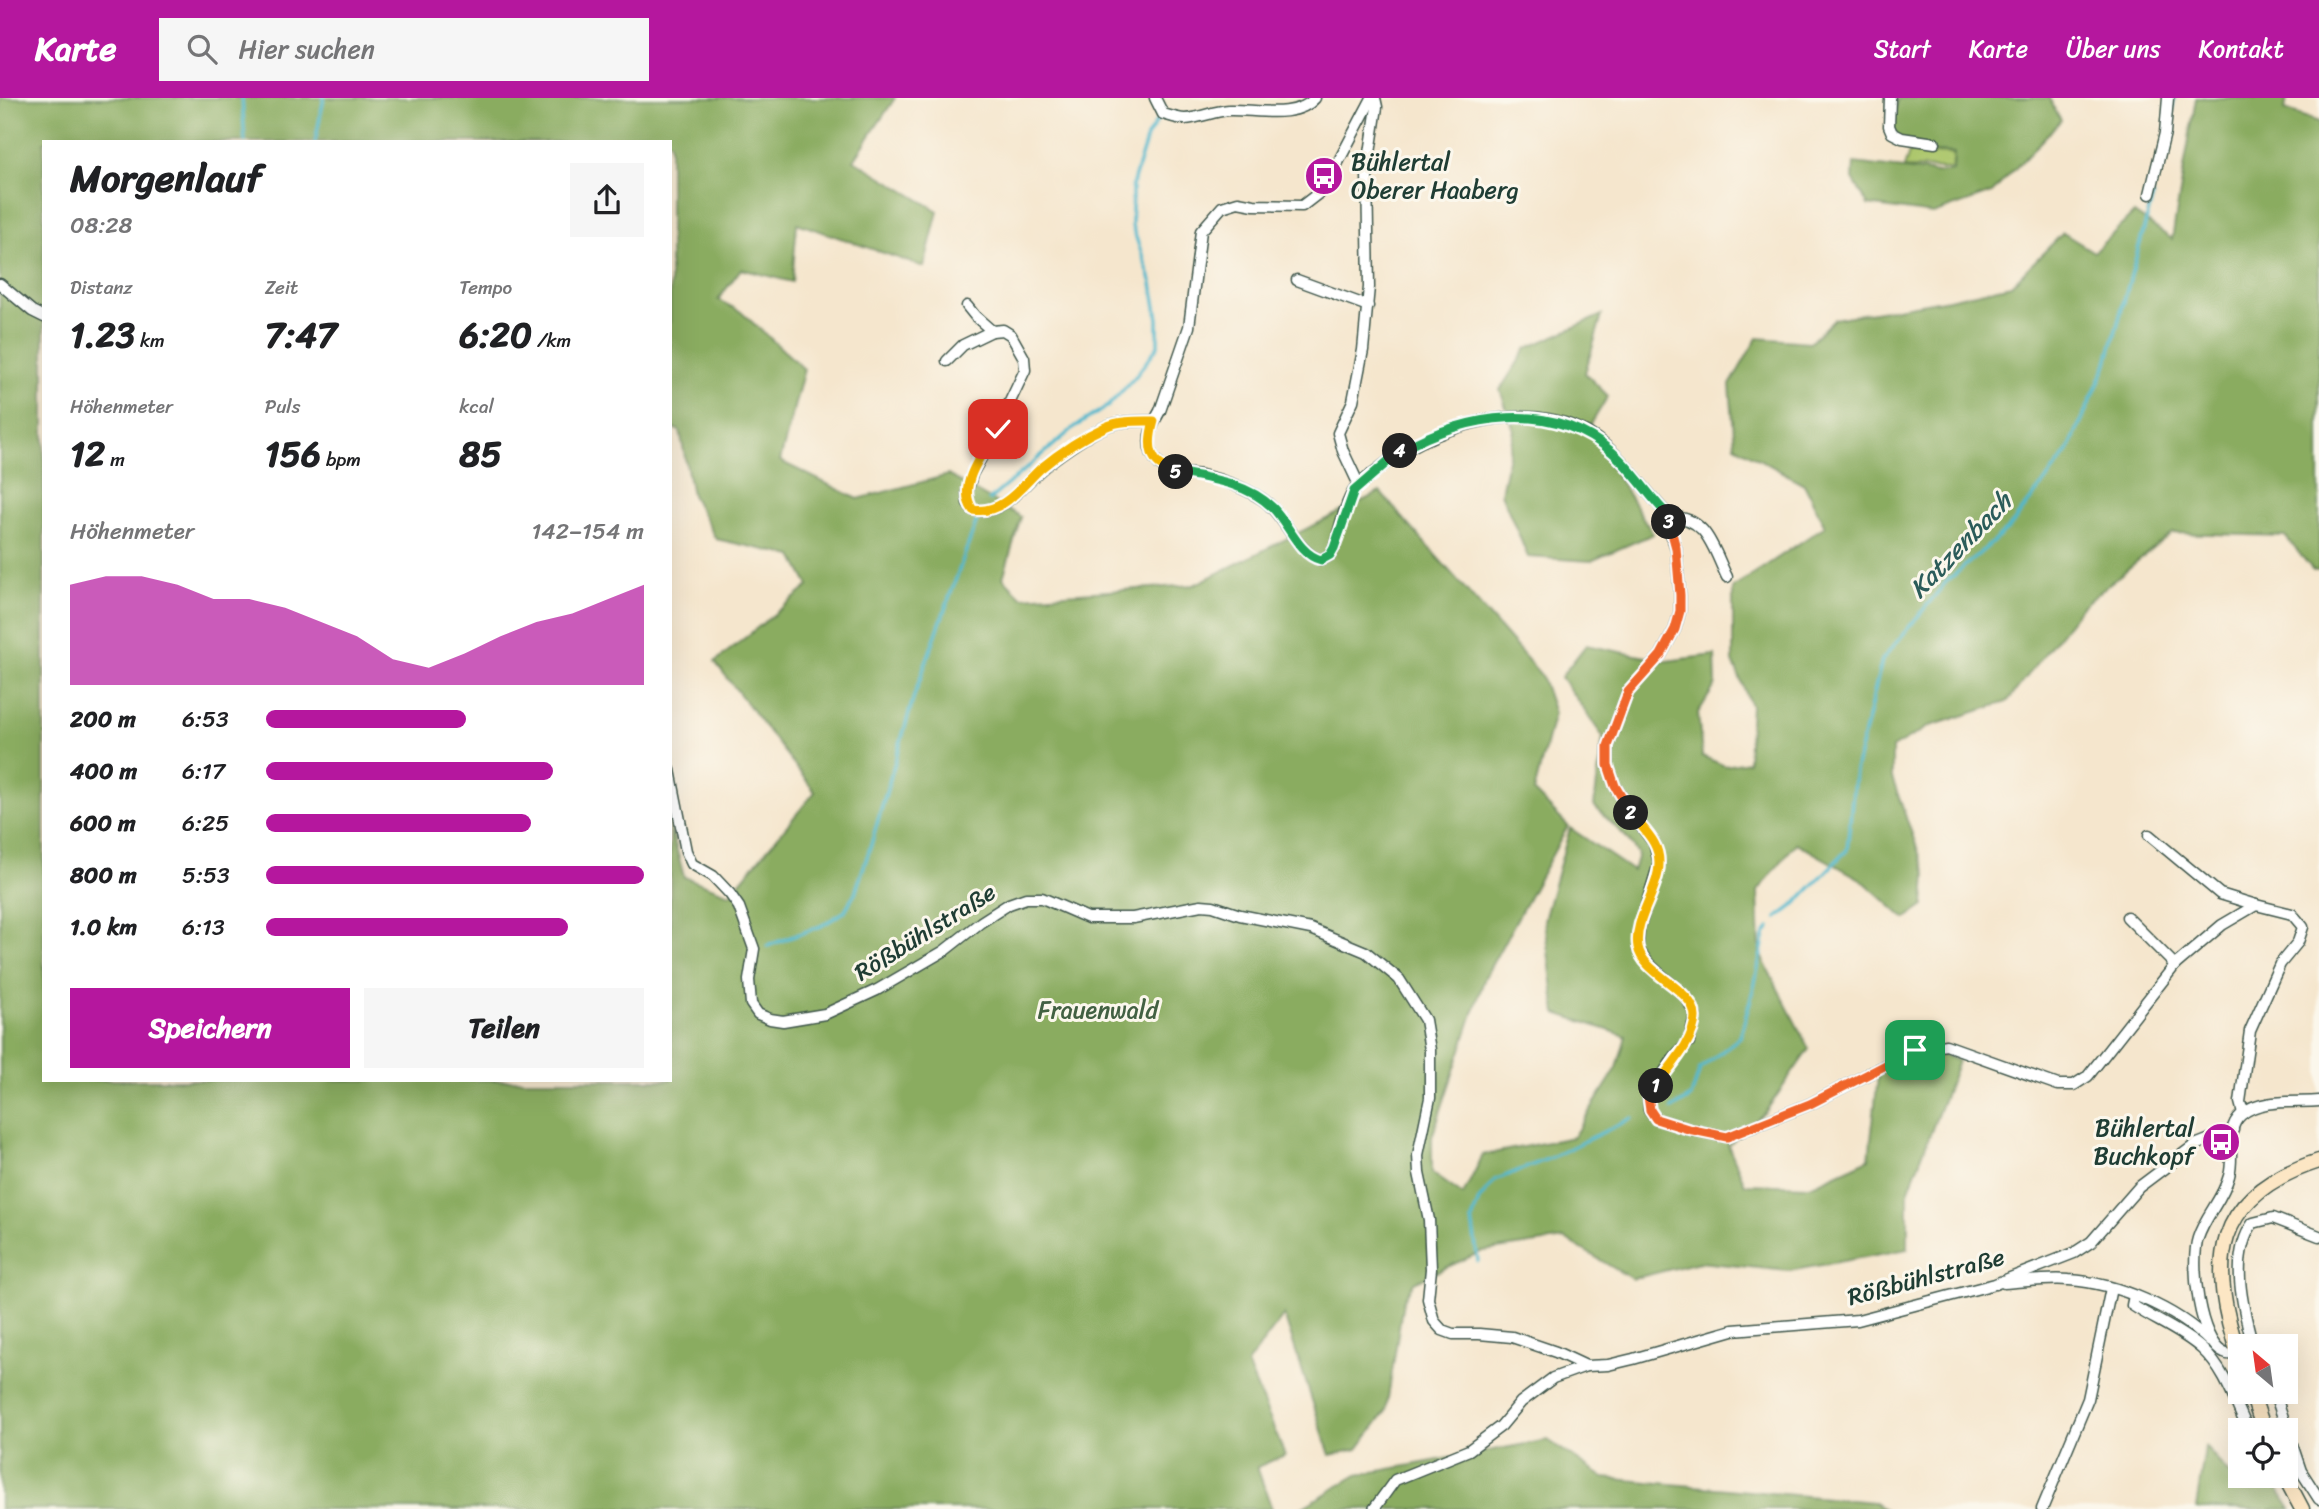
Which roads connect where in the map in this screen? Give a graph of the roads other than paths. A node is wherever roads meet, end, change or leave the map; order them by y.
1 (1155, 98) edge
2 (1315, 98) edge
3 (1374, 98) edge
4 (1890, 98) edge
5 (2168, 98) edge
6 (1935, 143) dead end
7 (2150, 194) dead end
8 (1297, 280) dead end
9 (0, 284) edge
10 (967, 306) dead end
11 (1368, 306) junction
12 (42, 316) edge
13 (992, 331) junction
14 (947, 360) dead end
15 (1154, 421) junction
16 (1359, 485) junction
17 (1670, 517) junction
18 (1727, 577) dead end
19 (672, 780) edge
20 (2149, 835) dead end
21 (2256, 905) junction
22 (2127, 917) dead end
23 (2175, 965) junction
24 (2319, 1101) edge
25 (2244, 1113) junction
26 (2232, 1130) junction
27 (2319, 1161) edge
28 (2319, 1236) edge
29 (1995, 1284) junction
30 (2111, 1288) junction
31 (2134, 1296) junction
32 (2233, 1334) edge
33 (2250, 1334) edge
34 (2217, 1348) junction
35 (2228, 1354) edge
36 (1586, 1366) junction
37 (2278, 1404) edge
38 (2243, 1418) edge
39 (2291, 1488) edge
40 (2319, 1499) edge
41 (1374, 1509) edge
42 (2042, 1509) edge
43 (2302, 1509) edge

1 - 2 street
3 - 11 street
3 - 15 street
4 - 6 street
5 - 7 street
8 - 11 street
9 - 12 street
10 - 13 street
11 - 16 street
13 - 14 street
13 - 15 street
15 - 16 street
16 - 17 street
17 - 18 street
17 - 23 street
19 - 36 street, Rößbühlstraße
20 - 21 street
21 - 23 street
21 - 25 street
22 - 23 street
24 - 25 street
25 - 26 street
26 - 29 street, Rößbühlstraße
26 - 34 street
27 - 32 main road
28 - 33 street
29 - 30 street
29 - 36 street, Rößbühlstraße
30 - 31 street
30 - 42 street
31 - 34 street
31 - 38 street
34 - 35 street
36 - 41 street, Rößbühlstraße
37 - 40 street
39 - 43 main road

